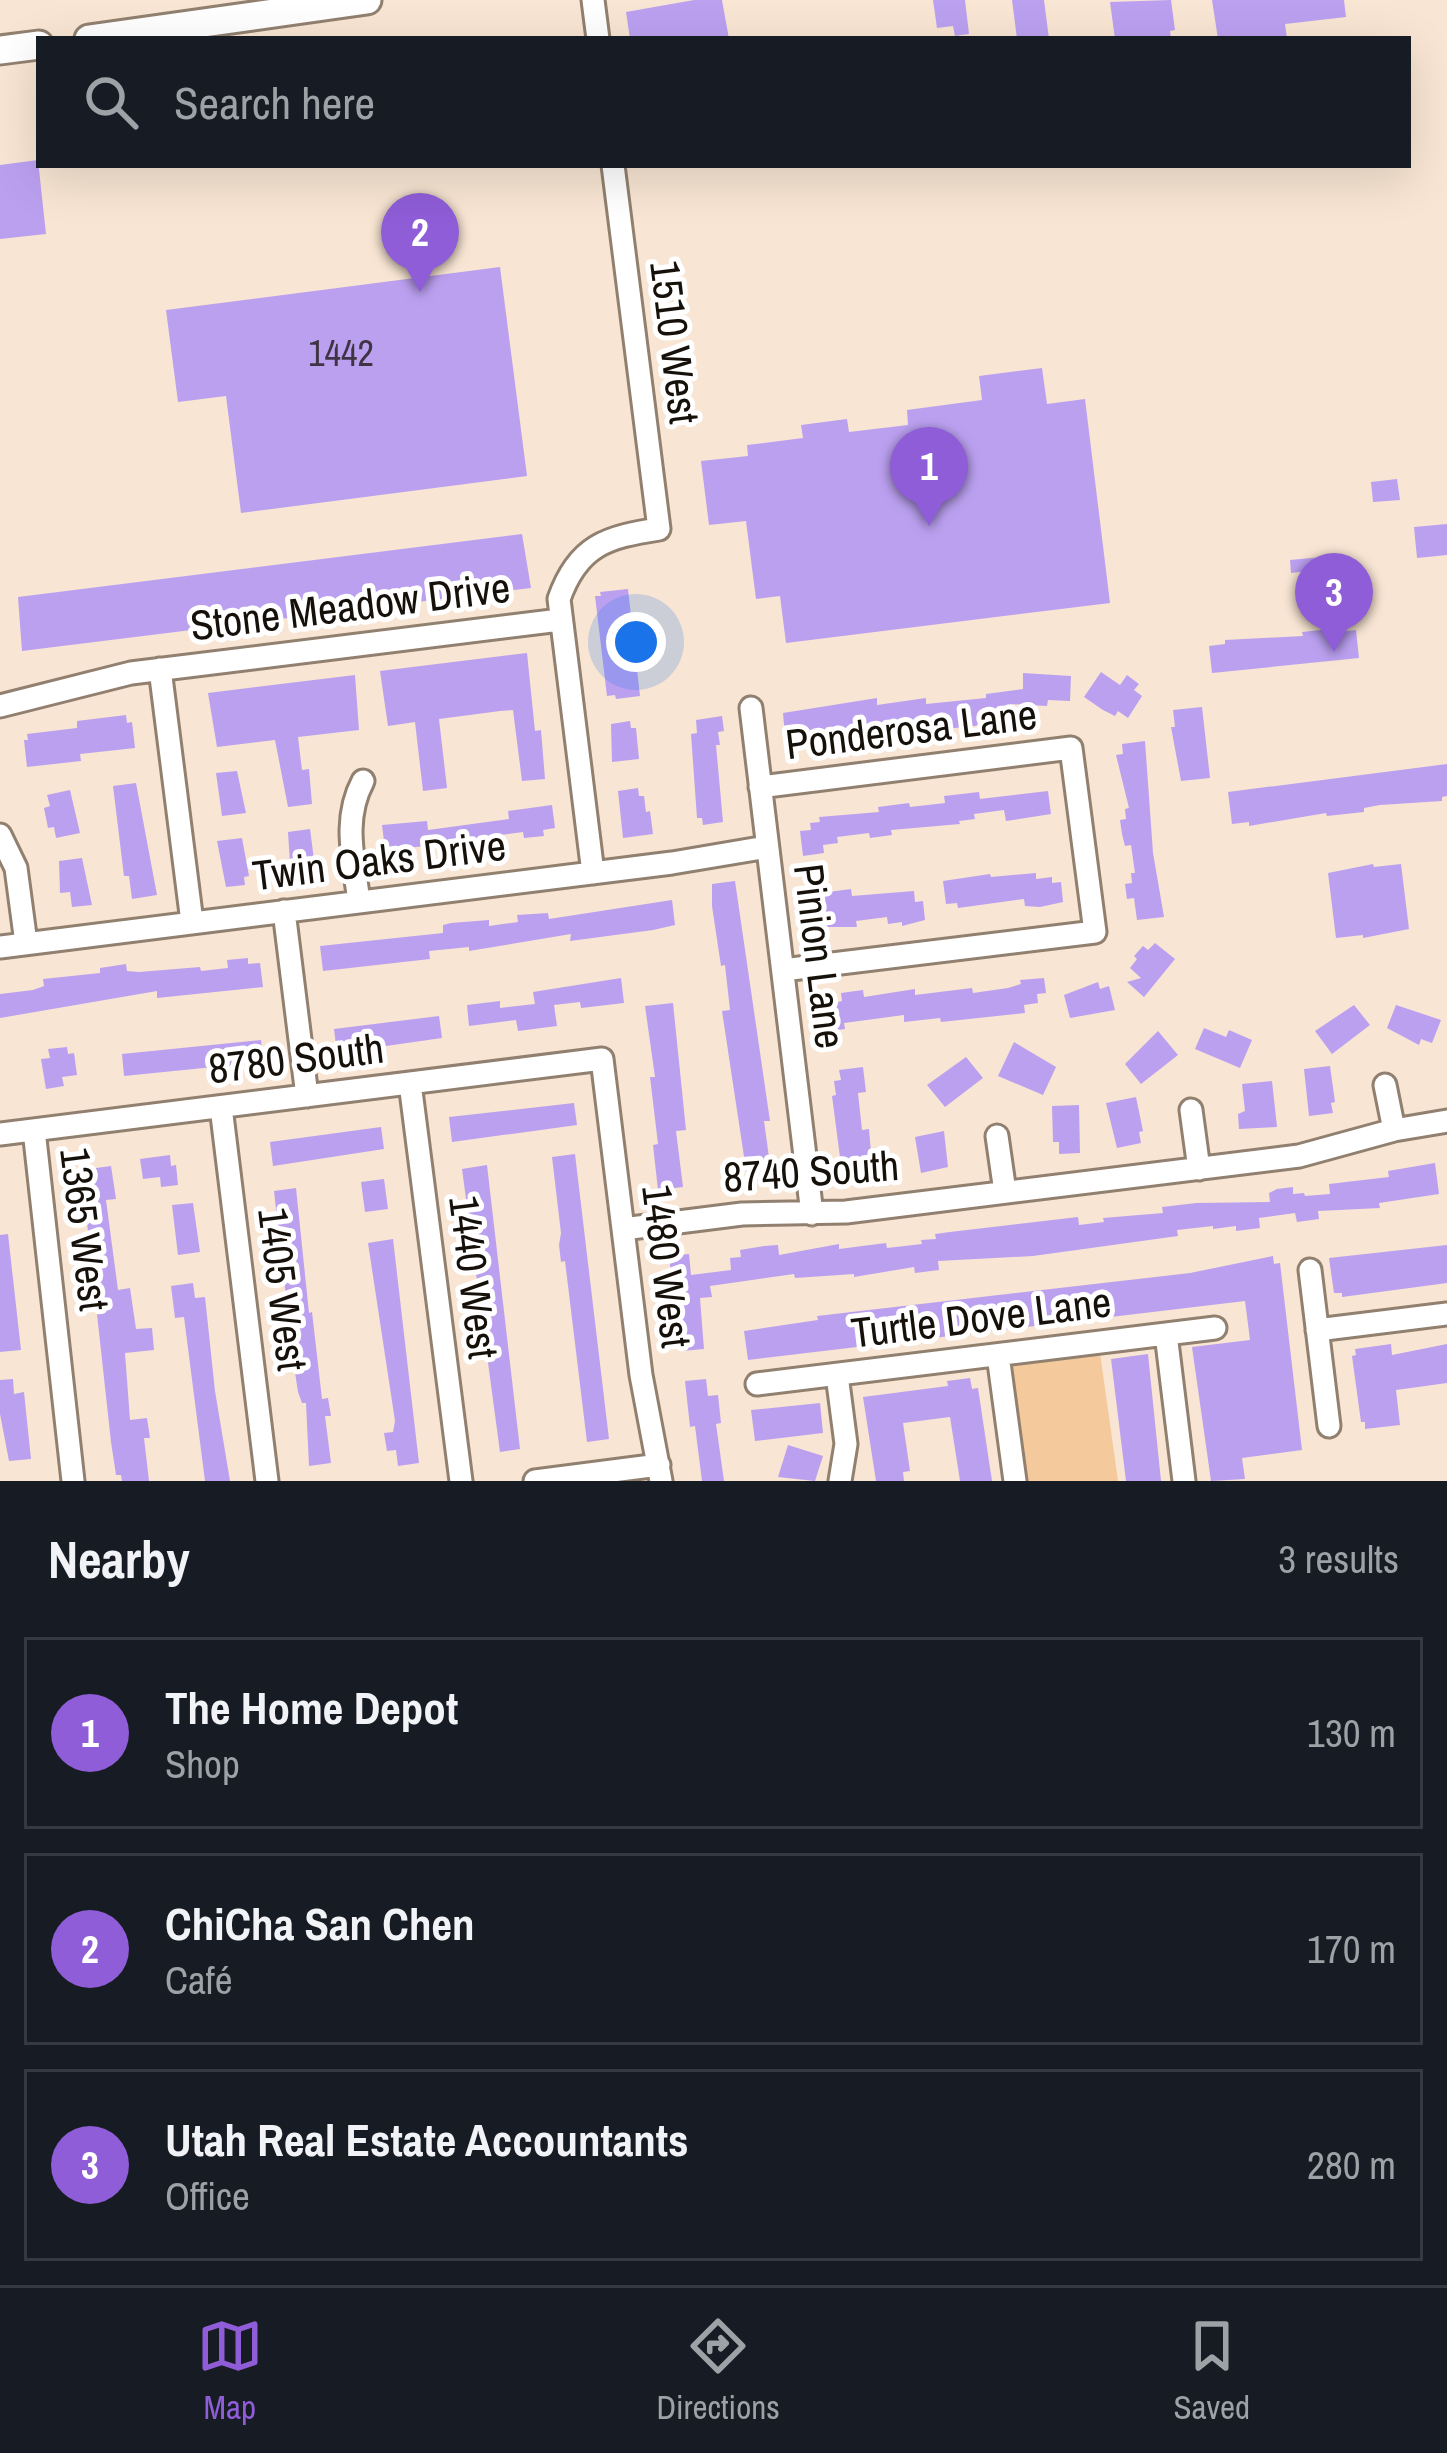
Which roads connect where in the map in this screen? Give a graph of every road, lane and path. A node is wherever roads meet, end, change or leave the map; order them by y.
1 (368, 0) edge
2 (593, 0) edge
3 (110, 36) edge
4 (598, 36) edge
5 (36, 45) edge
6 (0, 50) edge
7 (614, 168) edge
8 (659, 529) joint
9 (560, 620) junction
10 (160, 669) junction
11 (0, 706) edge
12 (751, 708) dead end
13 (363, 781) dead end
14 (760, 787) junction
15 (0, 835) edge
16 (767, 847) junction
17 (593, 872) junction
18 (359, 902) junction
19 (284, 911) junction
20 (192, 922) junction
21 (26, 944) junction
22 (0, 947) edge
23 (783, 970) junction
24 (602, 1059) joint
25 (410, 1083) junction
26 (1385, 1085) dead end
27 (307, 1096) junction
28 (220, 1107) junction
29 (1191, 1110) dead end
30 (1447, 1121) edge
31 (34, 1130) junction
32 (1394, 1130) junction
33 (0, 1134) edge
34 (997, 1136) dead end
35 (1199, 1168) junction
36 (1005, 1192) junction
37 (812, 1214) junction
38 (623, 1229) junction
39 (1310, 1270) dead end
40 (1447, 1314) edge
41 (1215, 1328) dead end
42 (1317, 1330) junction
43 (1166, 1334) junction
44 (998, 1354) junction
45 (837, 1375) junction
46 (758, 1384) dead end
47 (1329, 1426) dead end
48 (660, 1473) edge
49 (73, 1481) edge
50 (267, 1481) edge
51 (461, 1481) edge
52 (535, 1481) edge
53 (840, 1481) edge
54 (1015, 1481) edge
55 (1184, 1481) edge

1 - 3 main road
2 - 4 street
5 - 6 main road
7 - 8 street, 1510 West
8 - 9 street, Stone Meadow Drive
9 - 10 street, Stone Meadow Drive
9 - 17 street
10 - 11 street, Stone Meadow Drive
10 - 20 street
12 - 14 street, Pinion Lane
13 - 18 street
14 - 16 street, Pinion Lane
14 - 23 street, Ponderosa Lane
15 - 21 street
16 - 17 street, Twin Oaks Drive
16 - 23 street, Pinion Lane
17 - 18 street, Twin Oaks Drive
18 - 19 street, Twin Oaks Drive
19 - 20 street, Twin Oaks Drive
19 - 27 street
20 - 21 street, Twin Oaks Drive
21 - 22 street, Twin Oaks Drive
23 - 37 street, Pinion Lane
24 - 25 street, 8780 South
24 - 38 street, 1480 West
25 - 27 street, 8780 South
25 - 51 street, 1440 West
26 - 32 street
27 - 28 street, 8780 South
28 - 31 street, 8780 South
28 - 50 street, 1405 West
29 - 35 street
30 - 32 street, 8740 South
31 - 33 street, 8780 South
31 - 49 street, 1365 West
32 - 35 street, 8740 South
34 - 36 street
35 - 36 street, 8740 South
36 - 37 street, 8740 South
37 - 38 street, 8740 South
38 - 48 street, 1480 West
39 - 42 street
40 - 42 street
41 - 43 street, Turtle Dove Lane
42 - 47 street
43 - 44 street, Turtle Dove Lane
43 - 55 street
44 - 45 street, Turtle Dove Lane
44 - 54 street
45 - 46 street, Turtle Dove Lane
45 - 53 street
48 - 52 street

